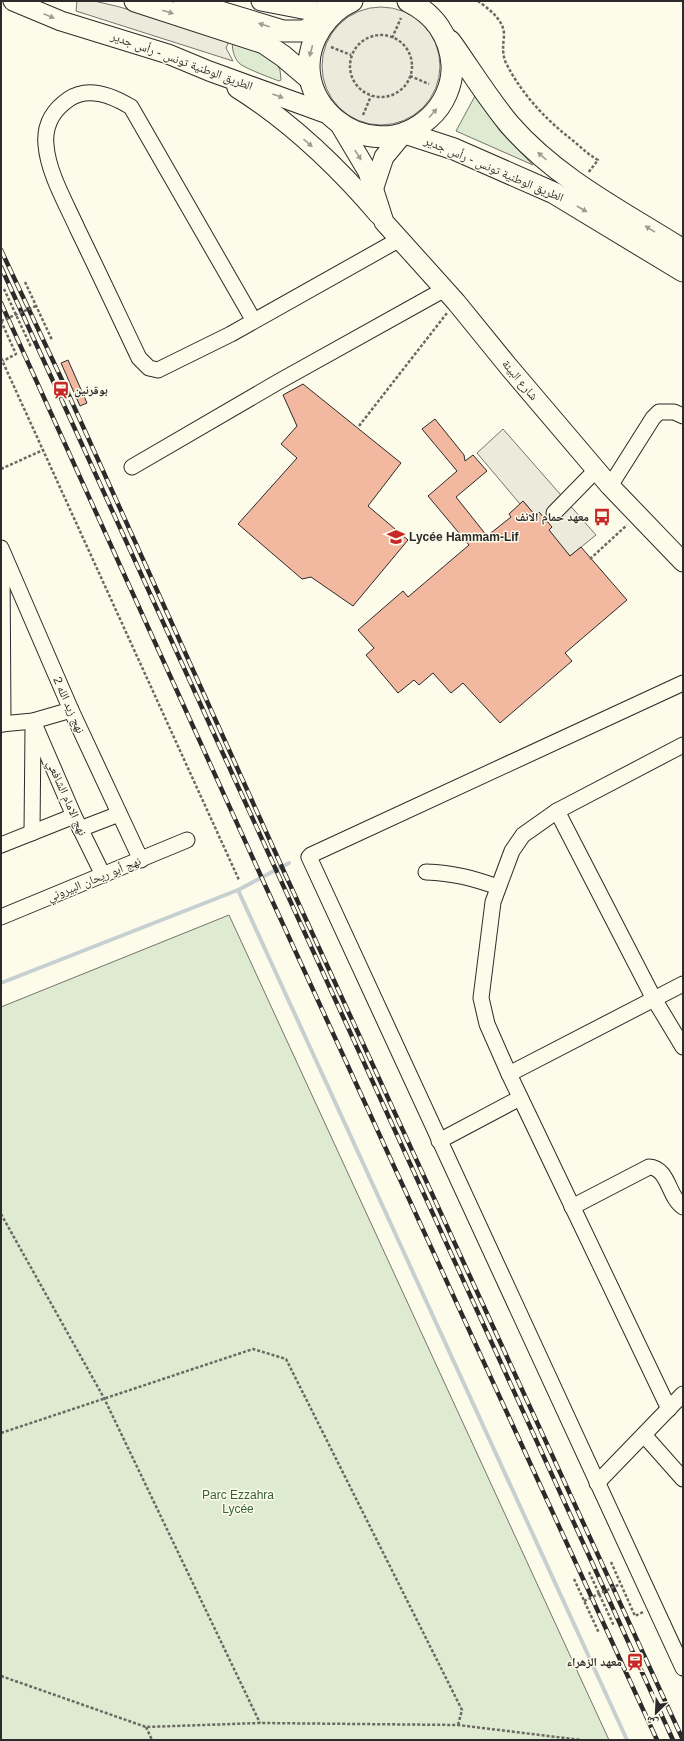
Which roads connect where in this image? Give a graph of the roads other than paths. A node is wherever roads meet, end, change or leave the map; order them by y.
1 (13, 1) edge
2 (135, 1) edge
3 (184, 1) edge
4 (261, 1) edge
5 (348, 3) edge
6 (404, 9) edge
7 (203, 15) junction
8 (327, 18) junction
9 (436, 20) junction
10 (209, 71) junction
11 (310, 79) junction
12 (334, 120) junction
13 (404, 134) junction
14 (374, 187) junction
15 (384, 222) junction
16 (400, 239) junction
17 (683, 250) edge
18 (683, 271) edge
19 (450, 296) junction
20 (254, 322) junction
21 (683, 416) edge
22 (132, 467) dead end
23 (597, 469) junction
24 (610, 486) junction
25 (554, 513) dead end
26 (2, 550) edge
27 (683, 562) edge
28 (683, 683) edge
29 (71, 710) junction
30 (33, 721) junction
31 (2, 724) edge
32 (683, 745) edge
33 (557, 811) junction
34 (119, 814) junction
35 (74, 816) junction
36 (80, 830) junction
37 (32, 834) junction
38 (187, 840) dead end
39 (1, 845) edge
40 (141, 860) junction
41 (426, 872) dead end
42 (103, 875) junction
43 (498, 887) junction
44 (1, 917) edge
45 (683, 984) edge
46 (654, 999) junction
47 (683, 1047) edge
48 (509, 1074) junction
49 (520, 1098) junction
50 (439, 1141) junction
51 (572, 1207) junction
52 (683, 1207) edge
53 (683, 1394) edge
54 (669, 1409) junction
55 (644, 1435) junction
56 (683, 1479) edge
57 (598, 1483) junction
58 (681, 1660) edge

1 -> 10 main road, الطريق الوطنية تونس - رأس جدير
2 -> 7 highway
3 - 7 highway
4 - 5 main road
5 - 8 highway
6 - 9 highway
8 -> 7 highway
7 - 11 highway
8 -> 11 highway
13 -> 9 highway
17 -> 9 highway, الطريق الوطنية تونس - رأس جدير
10 -> 12 main road, الطريق الوطنية تونس - رأس جدير
10 -> 15 main road
11 - 12 highway
12 - 13 highway
12 -> 14 main road, شارع البيئة
13 - 14 main road
13 -> 18 highway, الطريق الوطنية تونس - رأس جدير
14 - 15 main road, شارع البيئة
15 - 16 main road, شارع البيئة
16 - 19 main road, شارع البيئة
16 - 20 street
19 - 22 street
19 - 23 main road, شارع البيئة
20 - 20 street
21 - 24 street
23 - 24 main road, شارع البيئة
23 - 25 street
24 - 27 main road, شارع البيئة
26 - 29 street, نهج زيد الله 2
26 - 31 street
28 - 50 street
29 - 30 street
29 - 34 street, نهج زيد الله 2
30 - 31 street
30 - 35 street, نهج الامام الشافعي
30 - 37 street
32 - 33 street
33 - 43 street
33 - 46 street
34 - 36 street
34 - 40 street, نهج زيد الله 2
35 - 36 street, نهج الامام الشافعي
35 - 37 street
36 - 42 street, نهج الامام الشافعي
37 - 39 street
38 - 40 street, نهج أبو ريحان البيروني
40 - 42 street, نهج أبو ريحان البيروني
41 - 43 street
42 - 44 street, نهج أبو ريحان البيروني
43 - 48 street
45 - 46 street
46 - 47 street
46 - 48 street
48 - 49 street
49 - 50 street
49 - 51 street
50 - 57 street
51 - 52 street
51 - 54 street
53 - 54 street
54 - 55 street
55 - 56 street
55 - 57 street
57 - 58 street

